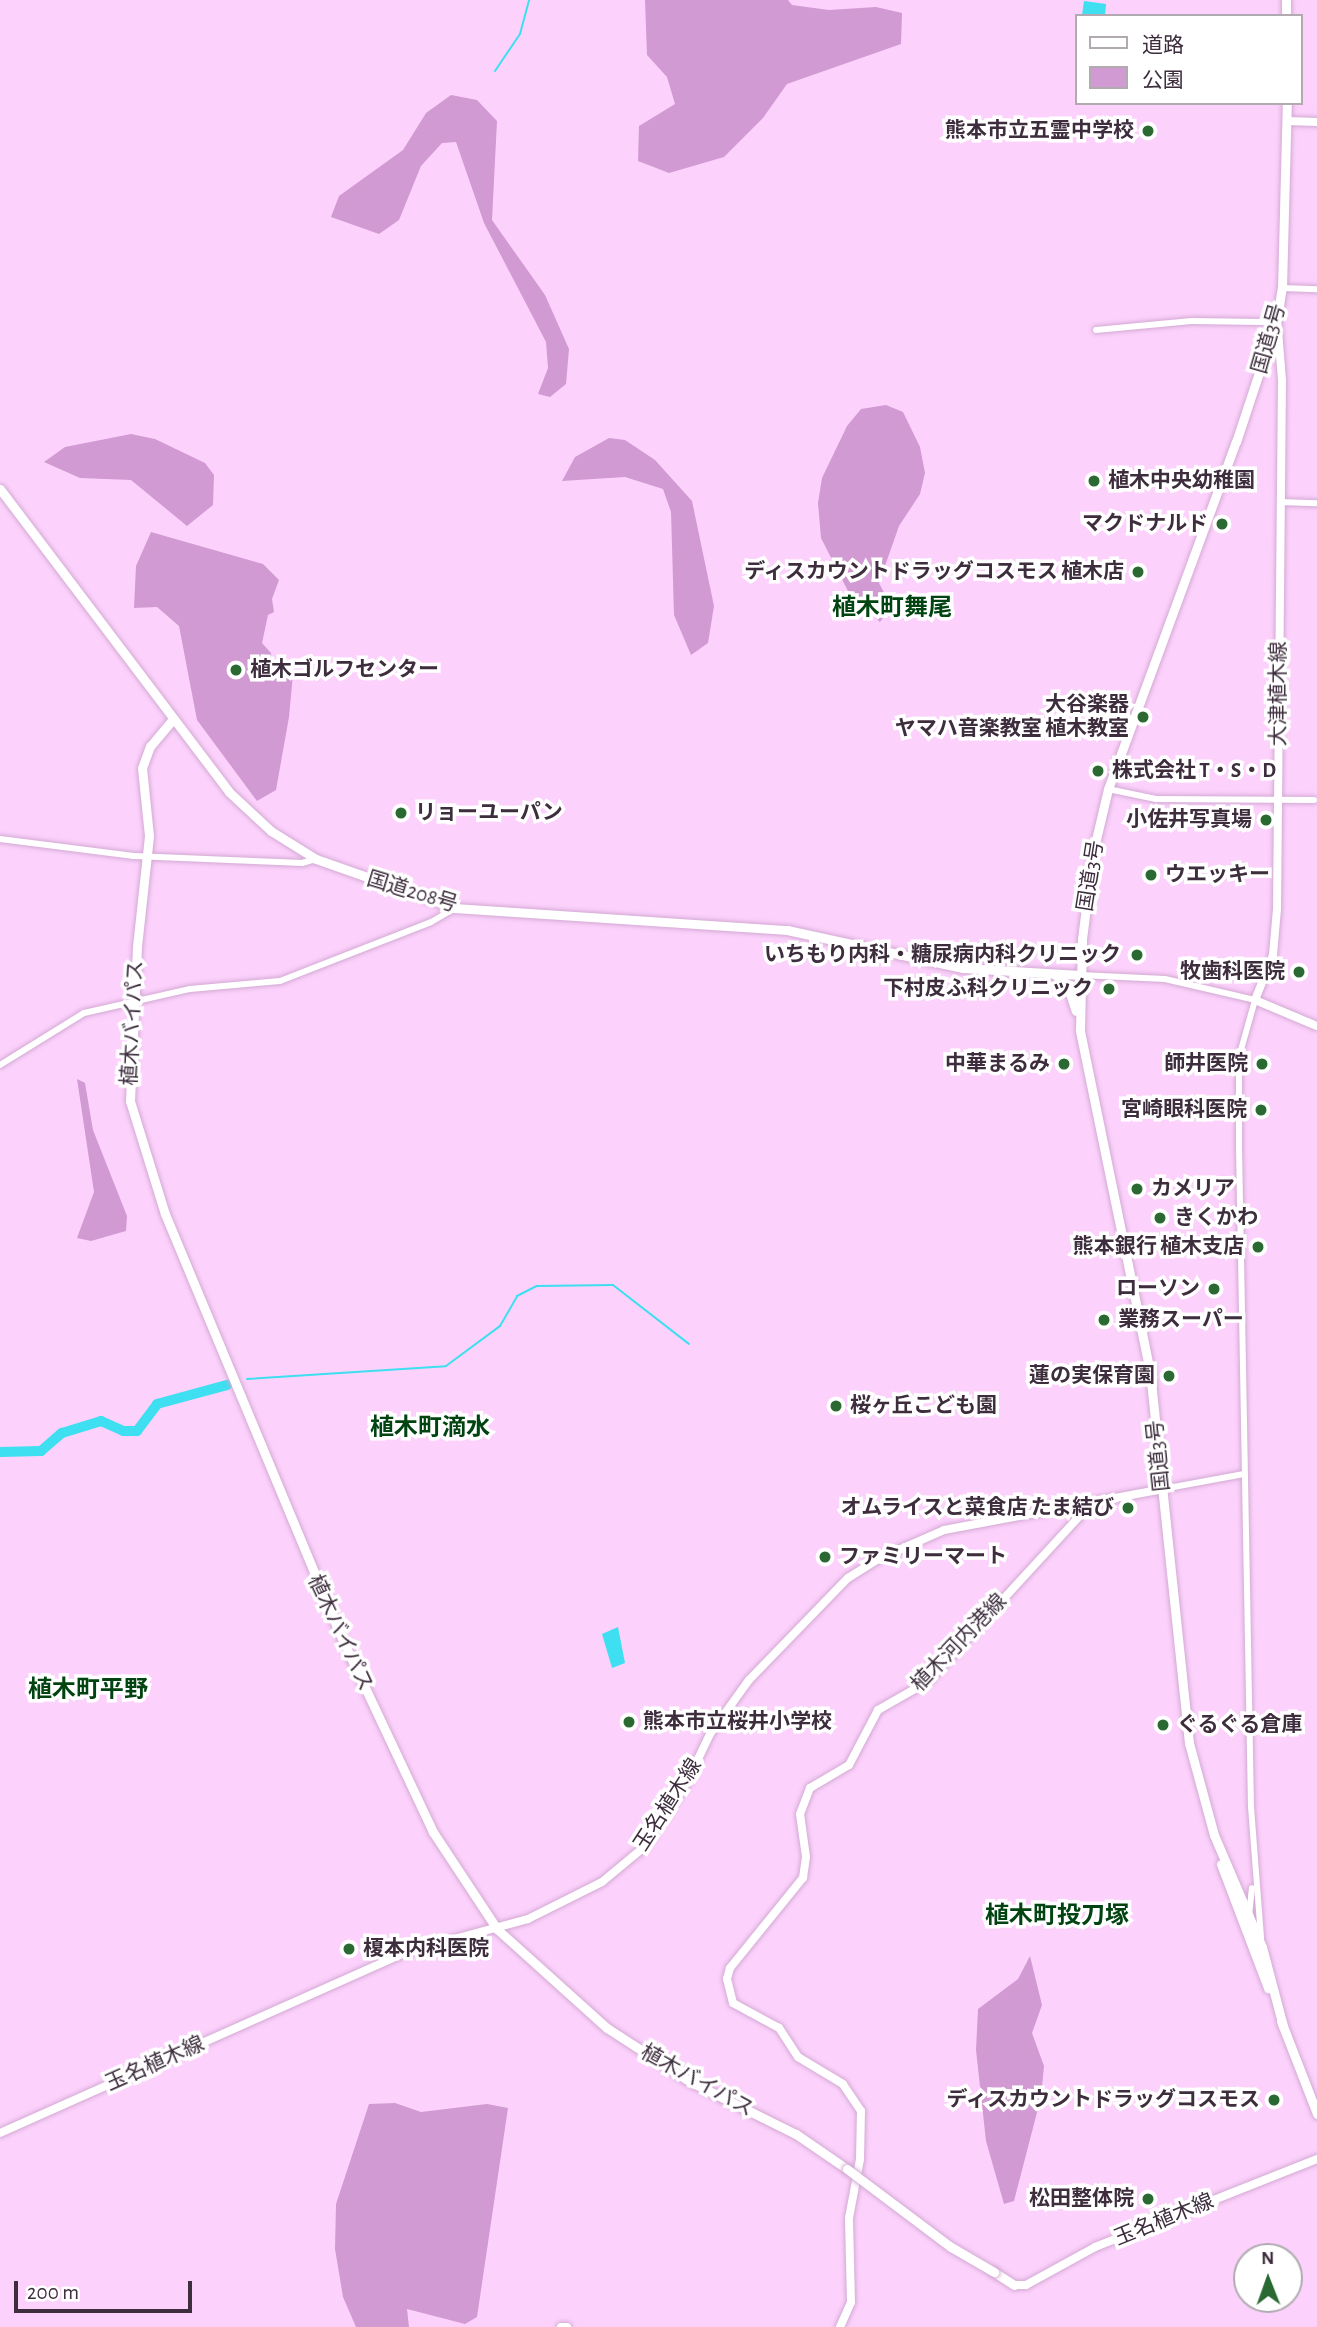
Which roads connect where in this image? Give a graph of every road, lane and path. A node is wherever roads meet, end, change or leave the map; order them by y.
1 (1287, 105) edge
2 (1287, 121) junction
3 (1317, 122) edge
4 (1282, 288) junction
5 (1317, 289) edge
6 (1277, 318) junction
7 (1096, 330) dead end
8 (0, 489) edge
9 (1280, 502) junction
10 (1317, 503) edge
11 (173, 719) junction
12 (1108, 789) junction
13 (1314, 800) dead end
14 (1278, 801) junction
15 (0, 839) edge
16 (148, 856) junction
17 (316, 859) junction
18 (456, 908) junction
19 (1054, 974) junction
20 (1080, 975) junction
21 (1255, 1000) junction
22 (133, 1003) junction
23 (1317, 1026) edge
24 (1080, 1030) junction
25 (0, 1065) edge
26 (1125, 1245) junction
27 (1240, 1245) junction
28 (1244, 1474) junction
29 (1163, 1489) junction
30 (1089, 1506) junction
31 (1214, 1835) junction
32 (1253, 1877) junction
33 (1249, 1917) junction
34 (497, 1929) junction
35 (1249, 1939) junction
36 (1262, 1947) junction
37 (1283, 2026) junction
38 (1317, 2114) edge
39 (0, 2133) edge
40 (1317, 2159) edge
41 (1014, 2284) joint
42 (561, 2327) edge
43 (567, 2327) edge
44 (840, 2327) edge

1 - 2 highway, 国道3号
2 - 3 main road
2 - 4 highway, 国道3号
4 - 5 street
4 - 6 highway, 国道3号
6 - 7 street
6 - 9 main road, 大津植木線
6 - 12 highway, 国道3号
8 - 11 highway, 国道208号
9 - 10 street
9 - 14 main road, 大津植木線
11 - 16 highway, 植木バイパス
11 - 17 highway, 国道208号
12 - 14 street
12 - 20 highway, 国道3号
13 - 14 street
14 - 21 main road, 大津植木線
15 - 16 street
16 - 17 street
16 - 22 highway, 植木バイパス
17 - 18 highway, 国道208号
18 - 19 highway, 国道208号
18 - 22 street
19 - 20 highway, 国道208号
19 - 24 highway
20 - 21 street
20 - 24 highway, 国道3号
21 - 23 main road
21 - 27 street
22 - 25 street
22 - 34 highway, 植木バイパス
24 - 26 highway, 国道3号
26 - 27 street
26 - 29 highway, 国道3号
27 - 28 street
28 - 29 street
28 - 32 street
29 - 30 main road
29 - 31 highway, 国道3号
30 - 34 main road, 玉名植木線
30 - 44 main road, 植木河内港線
31 - 33 highway, 国道3号
31 - 35 highway, 国道3号
32 - 33 street
32 - 36 street
33 - 35 street
33 - 36 highway, 国道3号
34 - 39 main road, 玉名植木線
34 - 41 highway, 植木バイパス, bridge
35 - 37 highway, 国道3号
36 - 37 highway, 国道3号
37 - 38 highway, 国道3号
40 - 41 main road, 玉名植木線
42 - 43 main road

